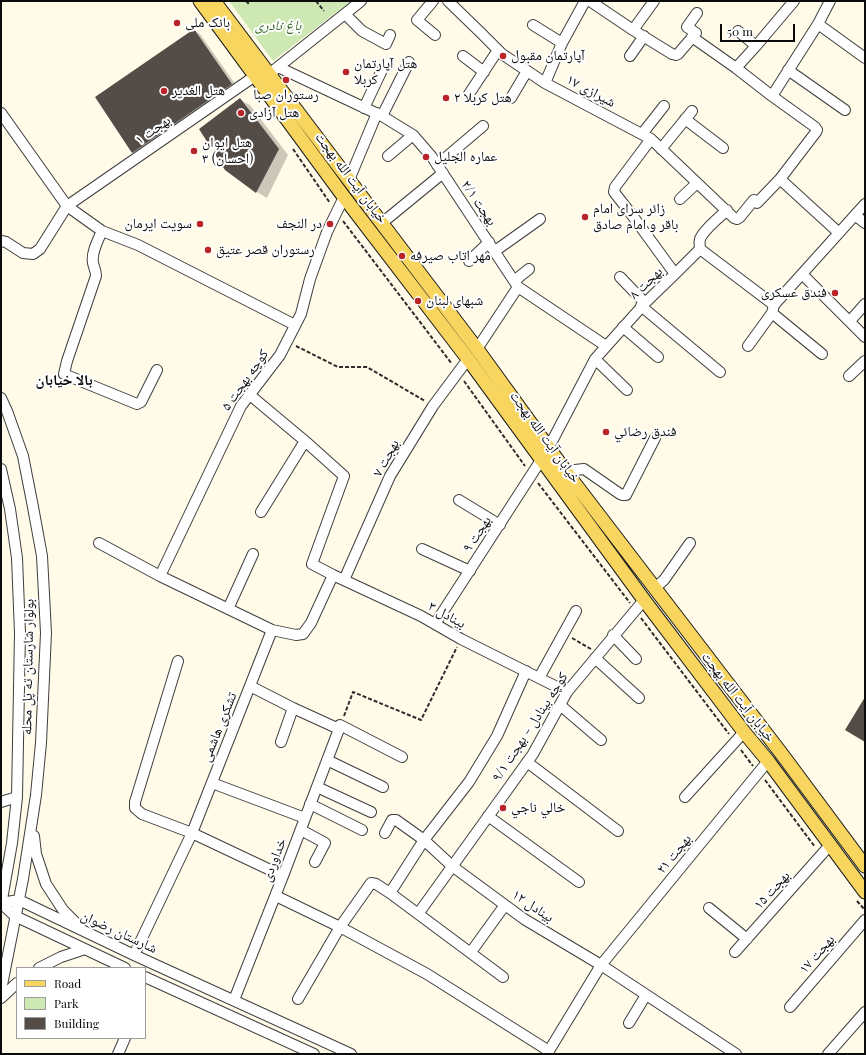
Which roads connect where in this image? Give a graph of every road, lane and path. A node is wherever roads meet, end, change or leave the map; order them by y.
1 (200, 1) edge
2 (214, 1) edge
3 (246, 1) edge
4 (316, 1) edge
5 (361, 1) edge
6 (433, 1) edge
7 (585, 1) edge
8 (590, 1) edge
9 (654, 1) edge
10 (794, 1) edge
11 (830, 1) edge
12 (450, 2) edge
13 (249, 4) dead end
14 (324, 11) dead end
15 (697, 13) dead end
16 (345, 14) junction
17 (818, 24) junction
18 (533, 25) dead end
19 (633, 30) junction
20 (738, 31) dead end
21 (390, 35) dead end
22 (435, 35) dead end
23 (644, 36) junction
24 (692, 37) junction
25 (562, 43) junction
26 (756, 46) junction
27 (498, 50) junction
28 (463, 56) dead end
29 (630, 56) dead end
30 (865, 58) edge
31 (409, 62) dead end
32 (736, 68) junction
33 (274, 70) junction
34 (382, 70) dead end
35 (788, 70) junction
36 (527, 71) junction
37 (484, 72) junction
38 (255, 76) junction
39 (545, 82) junction
40 (469, 94) dead end
41 (772, 96) junction
42 (511, 98) dead end
43 (664, 106) dead end
44 (364, 108) junction
45 (845, 110) dead end
46 (692, 111) dead end
47 (1, 114) edge
48 (380, 115) junction
49 (685, 119) junction
50 (483, 126) dead end
51 (413, 135) junction
52 (646, 137) junction
53 (292, 147) dead end
54 (723, 148) dead end
55 (661, 149) junction
56 (388, 156) dead end
57 (440, 169) junction
58 (780, 179) junction
59 (349, 180) junction
60 (697, 183) junction
61 (344, 197) junction
62 (680, 199) dead end
63 (865, 204) edge
64 (67, 206) junction
65 (727, 210) junction
66 (336, 212) junction
67 (855, 215) junction
68 (540, 219) dead end
69 (382, 223) junction
70 (865, 223) edge
71 (102, 231) junction
72 (839, 233) junction
73 (1, 241) edge
74 (488, 242) junction
75 (700, 249) junction
76 (495, 251) junction
77 (469, 261) dead end
78 (529, 269) dead end
79 (675, 274) junction
80 (802, 274) junction
81 (620, 276) dead end
82 (516, 284) junction
83 (643, 304) junction
84 (865, 304) edge
85 (773, 309) junction
86 (850, 321) junction
87 (295, 325) junction
88 (623, 327) junction
89 (865, 337) edge
90 (287, 341) junction
91 (606, 346) junction
92 (748, 346) dead end
93 (477, 349) junction
94 (822, 354) dead end
95 (658, 356) dead end
96 (468, 359) junction
97 (595, 359) junction
98 (865, 361) edge
99 (157, 370) dead end
100 (458, 372) junction
101 (720, 372) dead end
102 (849, 376) dead end
103 (627, 390) dead end
104 (250, 395) junction
105 (1, 398) edge
106 (433, 406) junction
107 (656, 438) dead end
108 (305, 442) junction
109 (549, 447) junction
110 (541, 460) junction
111 (1, 469) edge
112 (532, 475) junction
113 (570, 476) junction
114 (459, 500) dead end
115 (6, 509) edge
116 (261, 512) dead end
117 (500, 525) junction
118 (99, 543) dead end
119 (690, 544) dead end
120 (422, 549) dead end
121 (253, 554) dead end
122 (470, 571) junction
123 (333, 575) junction
124 (160, 576) junction
125 (344, 580) junction
126 (655, 588) junction
127 (644, 600) junction
128 (228, 609) junction
129 (635, 610) junction
130 (576, 611) dead end
131 (435, 624) junction
132 (272, 630) junction
133 (563, 634) junction
134 (614, 636) junction
135 (461, 639) junction
136 (597, 655) junction
137 (636, 659) dead end
138 (178, 661) dead end
139 (526, 671) junction
140 (539, 678) junction
141 (250, 686) junction
142 (567, 692) junction
143 (639, 698) dead end
144 (560, 705) junction
145 (293, 708) junction
146 (339, 727) junction
147 (744, 732) junction
148 (601, 740) dead end
149 (281, 742) dead end
150 (735, 742) junction
151 (402, 756) dead end
152 (327, 760) junction
153 (768, 761) junction
154 (527, 762) junction
155 (759, 772) junction
156 (212, 783) junction
157 (317, 787) junction
158 (383, 787) dead end
159 (17, 797) junction
160 (685, 797) dead end
161 (1, 802) edge
162 (310, 804) junction
163 (370, 812) dead end
164 (488, 816) junction
165 (305, 818) junction
166 (32, 823) junction
167 (301, 830) junction
168 (362, 830) dead end
169 (618, 831) dead end
170 (192, 833) junction
171 (385, 833) dead end
172 (424, 840) junction
173 (825, 850) junction
174 (315, 862) dead end
175 (452, 866) junction
176 (865, 866) edge
177 (283, 876) junction
178 (579, 882) dead end
179 (390, 892) junction
180 (860, 895) edge
181 (276, 896) junction
182 (18, 900) junction
183 (1, 904) edge
184 (505, 905) junction
185 (709, 908) dead end
186 (865, 910) edge
187 (418, 914) junction
188 (15, 916) junction
189 (865, 920) edge
190 (340, 927) junction
191 (86, 932) junction
192 (747, 939) junction
193 (85, 949) junction
194 (471, 952) junction
195 (735, 952) dead end
196 (134, 955) junction
197 (601, 965) junction
198 (41, 967) edge
199 (123, 967) edge
200 (146, 977) edge
201 (503, 977) dead end
202 (16, 984) edge
203 (1, 990) edge
204 (646, 995) junction
205 (1, 998) edge
206 (298, 999) dead end
207 (234, 1000) junction
208 (790, 1007) dead end
209 (865, 1012) edge
210 (629, 1023) dead end
211 (125, 1039) edge
212 (548, 1052) edge
213 (118, 1054) edge
214 (314, 1054) edge
215 (351, 1054) edge
216 (736, 1054) edge
217 (828, 1054) edge

1 - 38 main road, خیابان آیت الله بهجت
2 - 33 main road, خیابان آیت الله بهجت
3 - 13 path
4 - 14 path
5 - 16 street
6 - 22 street
7 - 25 street
8 - 19 street
9 - 19 street
10 - 26 street
11 - 17 street
12 - 27 street, شیرازی ۱۷
15 - 24 street
16 - 21 street
16 - 33 street
17 - 30 street
17 - 35 street
18 - 25 street
19 - 23 street
20 - 26 street
23 - 24 street
23 - 29 street
24 - 32 street
25 - 39 street
26 - 32 street
27 - 36 street, شیرازی ۱۷
27 - 37 street
28 - 37 street
31 - 48 street
32 - 41 street
33 - 44 street, بهجت ۲/۱
33 - 59 main road, خیابان آیت الله بهجت
34 - 44 street
35 - 41 street
35 - 45 street
36 - 39 street, شیرازی ۱۷
36 - 42 street
37 - 40 street
38 - 61 main road, خیابان آیت الله بهجت
38 - 64 street, بهجت ۱
39 - 52 street, شیرازی ۱۷
41 - 58 street
43 - 52 street
44 - 48 street, بهجت ۲/۱
46 - 49 street
47 - 64 street
48 - 51 street, بهجت ۲/۱
48 - 59 street
49 - 54 street
49 - 55 street
50 - 57 street
51 - 56 street
51 - 57 street, بهجت ۲/۱
52 - 55 street, شیرازی ۱۷
52 - 79 street
53 - 66 path
55 - 60 street, شیرازی ۱۷
57 - 69 street
57 - 74 street, بهجت ۲/۱
58 - 65 street
58 - 72 street
59 - 69 main road, خیابان آیت الله بهجت
60 - 62 street
60 - 65 street, شیرازی ۱۷
61 - 66 street, کوچه بهجت ۵
61 - 96 main road, خیابان آیت الله بهجت
63 - 67 street
64 - 71 street
64 - 73 street
65 - 75 street, بهجت ۸
66 - 87 street, کوچه بهجت ۵
66 - 100 path
67 - 70 street
67 - 72 street
68 - 76 street
69 - 93 main road, خیابان آیت الله بهجت
71 - 87 street
71 - 99 street
72 - 80 street
74 - 76 street, بهجت ۲/۱
74 - 77 street
75 - 79 street, بهجت ۸
75 - 85 street
76 - 82 street, بهجت ۲/۱
78 - 82 street
79 - 83 street, بهجت ۸
80 - 85 street
80 - 86 street
81 - 83 street
82 - 91 street, بهجت ۲/۱
82 - 93 street
83 - 88 street, بهجت ۸
83 - 101 street
84 - 86 street
85 - 92 street
85 - 94 street
86 - 89 street
87 - 90 street, کوچه بهجت ۵
88 - 91 street, بهجت ۸
88 - 95 street
90 - 104 street, کوچه بهجت ۵
90 - 106 path
91 - 97 street, بهجت ۸
93 - 109 main road, خیابان آیت الله بهجت
96 - 100 street, بهجت ۷
96 - 110 main road, خیابان آیت الله بهجت
97 - 103 street
97 - 109 street, بهجت ۸
98 - 102 street
100 - 106 street, بهجت ۷
100 - 112 path
104 - 108 street
104 - 124 street, کوچه بهجت ۵
105 - 166 street, بولوار شارستان ته پل محله
106 - 125 street, بهجت ۷
107 - 113 street
108 - 116 street
108 - 123 street, بینادل ۳
109 - 113 main road, خیابان آیت الله بهجت
110 - 112 street, بهجت ۹
110 - 127 main road, خیابان آیت الله بهجت
111 - 115 street, بولوار شارستان ته پل محله
112 - 117 street, بهجت ۹
112 - 129 path
113 - 126 main road, خیابان آیت الله بهجت
114 - 117 street
115 - 159 street, بولوار شارستان ته پل محله
117 - 122 street, بهجت ۹
118 - 124 street
119 - 126 street
120 - 122 street
121 - 128 street
122 - 131 street, بهجت ۹
123 - 125 street, بینادل ۳
123 - 132 street
124 - 128 street
125 - 131 street, بینادل ۳
126 - 176 main road, خیابان آیت الله بهجت
127 - 129 street, کوچه بینادل - بهجت ۹/۱
127 - 147 main road, خیابان آیت الله بهجت
128 - 132 street
129 - 134 street, کوچه بینادل - بهجت ۹/۱
129 - 150 path
130 - 133 street
131 - 135 street, بینادل ۳
132 - 141 street, تشکری هاشمی
133 - 136 path
133 - 140 street
134 - 136 street, کوچه بینادل - بهجت ۹/۱
134 - 137 street
135 - 139 street, بینادل ۳
135 - 146 path
136 - 142 street, کوچه بینادل - بهجت ۹/۱
136 - 143 street
138 - 170 street
139 - 140 street, بینادل ۳
139 - 172 street
140 - 142 street, بینادل ۳
141 - 145 street
141 - 156 street, تشکری هاشمی
142 - 144 street, کوچه بینادل - بهجت ۹/۱
144 - 148 street
144 - 154 street, کوچه بینادل - بهجت ۹/۱
145 - 146 street
145 - 149 street
146 - 151 street
146 - 152 street, خداوردی
147 - 150 street
147 - 153 main road, خیابان آیت الله بهجت
150 - 155 path
150 - 160 street
152 - 157 street, خداوردی
152 - 158 street
153 - 155 street, بهجت ۲۱
153 - 173 main road, خیابان آیت الله بهجت
154 - 164 street, کوچه بینادل - بهجت ۹/۱
154 - 169 street
155 - 173 path
155 - 197 street, بهجت ۲۱
156 - 165 street
156 - 170 street, تشکری هاشمی
157 - 162 street, خداوردی
157 - 163 street
159 - 161 street
159 - 183 street, بولوار شارستان ته پل محله
162 - 165 street, خداوردی
162 - 168 street
164 - 175 street, کوچه بینادل - بهجت ۹/۱
164 - 178 street
165 - 167 street, خداوردی
166 - 182 street, بولوار شارستان ته پل محله
166 - 191 street
167 - 174 street
167 - 177 street, خداوردی
170 - 177 street
170 - 196 street, تشکری هاشمی
171 - 172 street, بینادل ۱۲
172 - 175 street, بینادل ۱۲
172 - 179 street
173 - 180 main road, خیابان آیت الله بهجت
173 - 192 street, بهجت ۱۵
175 - 184 street, بینادل ۱۲
175 - 187 street, کوچه بینادل - بهجت ۹/۱
177 - 181 street, خداوردی
179 - 187 street
179 - 190 street
180 - 186 path
181 - 190 street
181 - 207 street, خداوردی
182 - 183 street
182 - 188 street, بولوار شارستان ته پل محله
182 - 191 street, شارستان رضوان
183 - 188 street
184 - 194 street
184 - 197 street, بینادل ۱۲
185 - 192 street
187 - 194 street
188 - 193 street
188 - 203 street, بولوار شارستان ته پل محله
189 - 208 street, بهجت ۱۷
190 - 206 street
190 - 212 street
191 - 196 street, شارستان رضوان
192 - 195 street, بهجت ۱۵
193 - 198 street
193 - 199 street
194 - 201 street
196 - 207 street, شارستان رضوان
197 - 204 street, بینادل ۱۲
197 - 212 street, بهجت ۲۱
200 - 214 street
202 - 205 street
204 - 210 street
204 - 216 street, بینادل ۱۲
207 - 215 street, شارستان رضوان
209 - 217 street
211 - 213 street

